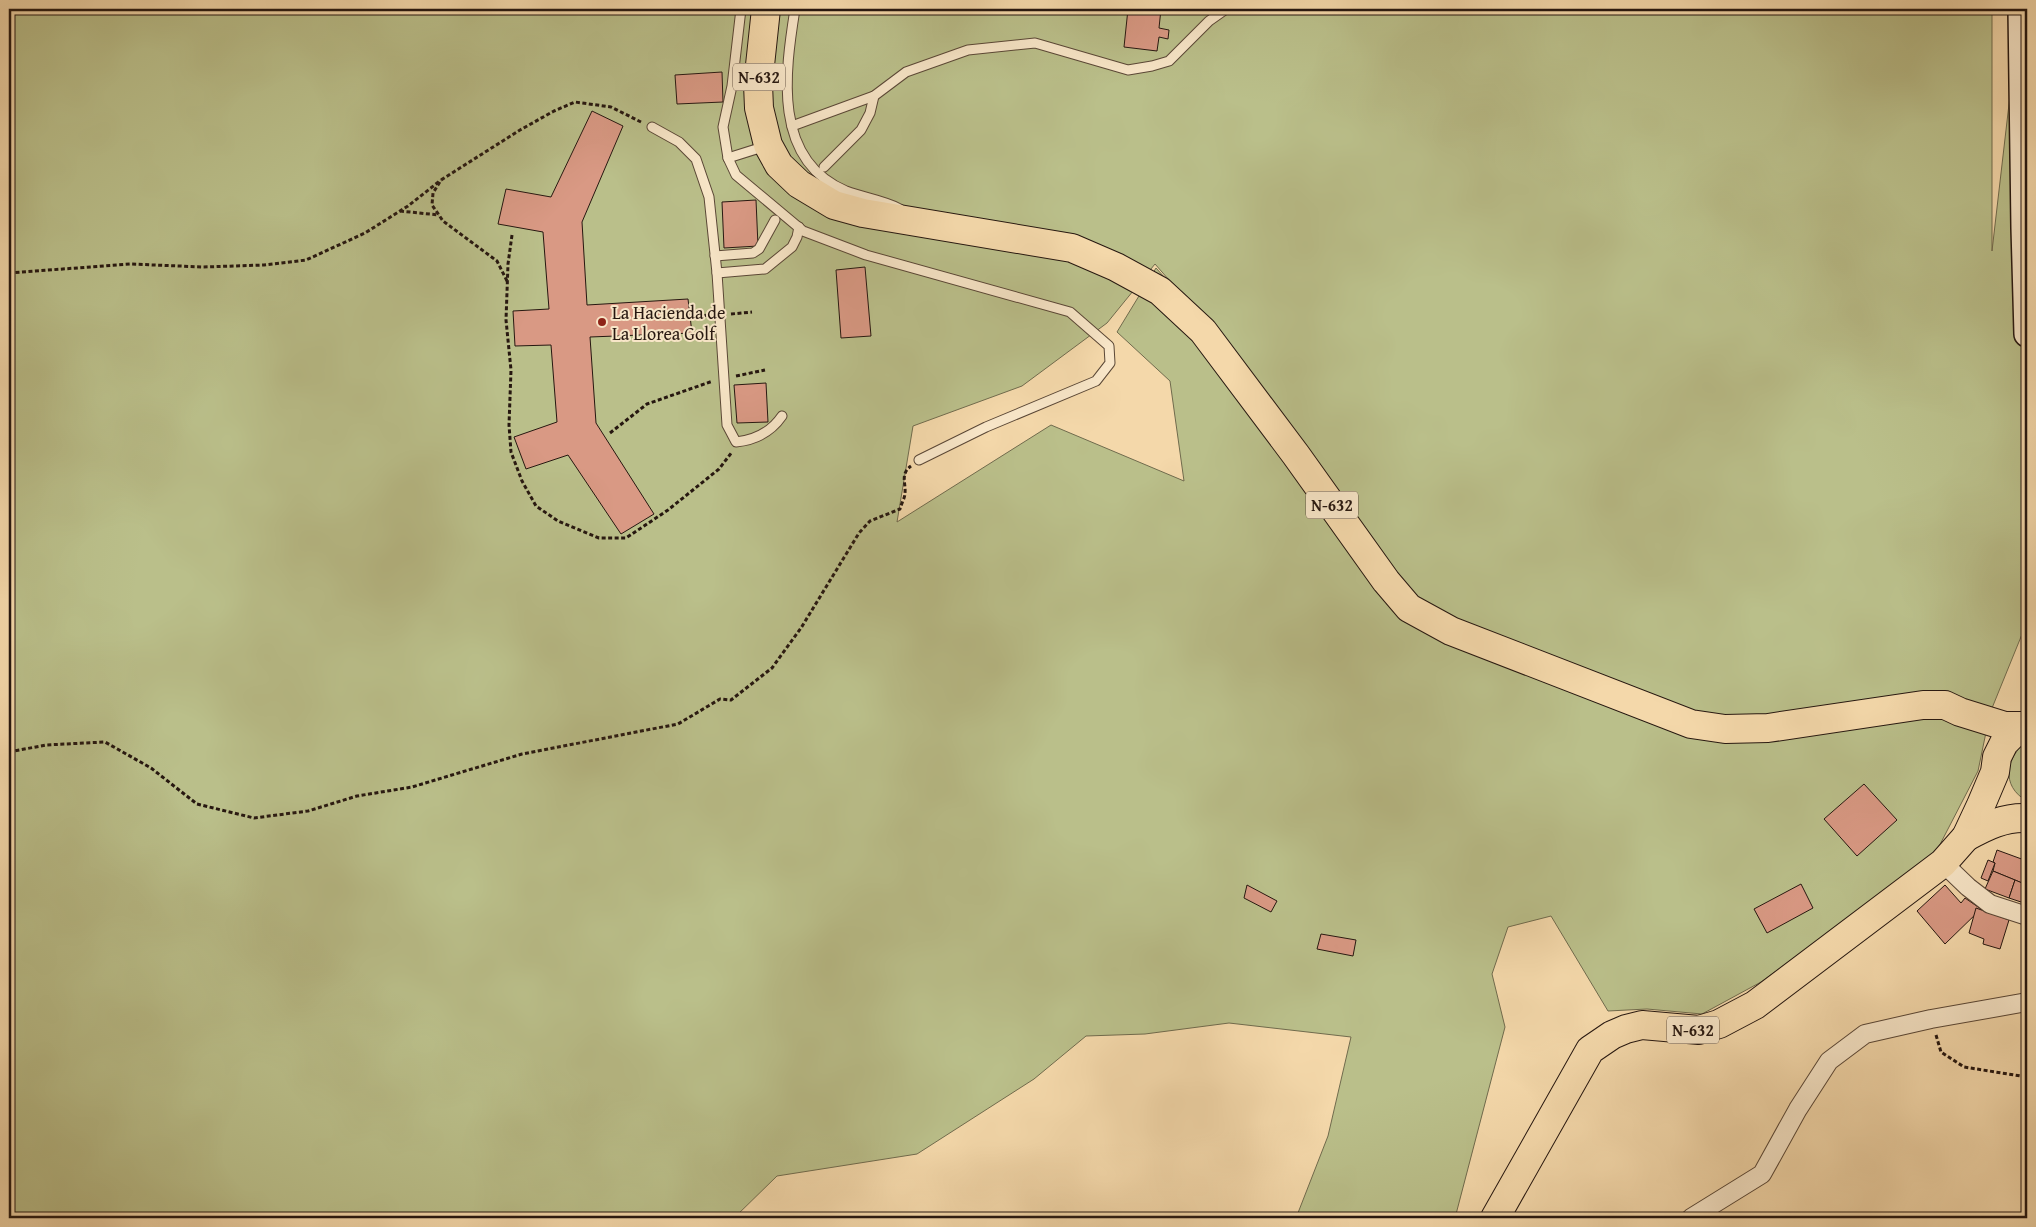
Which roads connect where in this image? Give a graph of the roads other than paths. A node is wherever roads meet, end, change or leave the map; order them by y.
1 (741, 9) edge
2 (766, 9) edge
3 (795, 9) edge
4 (1226, 9) edge
5 (2022, 9) edge
6 (874, 96) junction
7 (792, 126) junction
8 (652, 127) road end
9 (768, 146) junction
10 (728, 158) junction
11 (824, 167) dead end
12 (775, 220) dead end
13 (931, 226) junction
14 (799, 228) junction
15 (715, 256) junction
16 (717, 273) junction
17 (2027, 334) edge
18 (782, 416) dead end
19 (919, 460) road end
20 (1960, 712) junction
21 (2027, 726) edge
22 (1996, 768) junction
23 (2027, 817) edge
24 (1966, 837) junction
25 (1942, 863) junction
26 (2027, 916) edge
27 (2027, 1002) edge
28 (1495, 1218) edge
29 (1691, 1218) edge

1 - 10 lane
2 - 9 highway, N-632
3 - 7 lane
4 - 6 lane
5 - 17 street
6 - 7 lane
6 - 11 lane
7 - 13 lane
8 - 15 lane
9 - 10 lane
9 - 13 highway, N-632
10 - 14 lane
12 - 15 lane
13 - 20 highway, N-632
14 - 16 lane
14 - 19 lane
15 - 16 lane
16 - 18 lane
20 - 21 highway
20 - 22 highway
21 - 22 highway
22 - 23 highway
22 - 24 highway
23 - 24 highway
24 - 25 highway, N-632
25 - 26 street
25 - 28 highway, N-632
27 - 29 street

